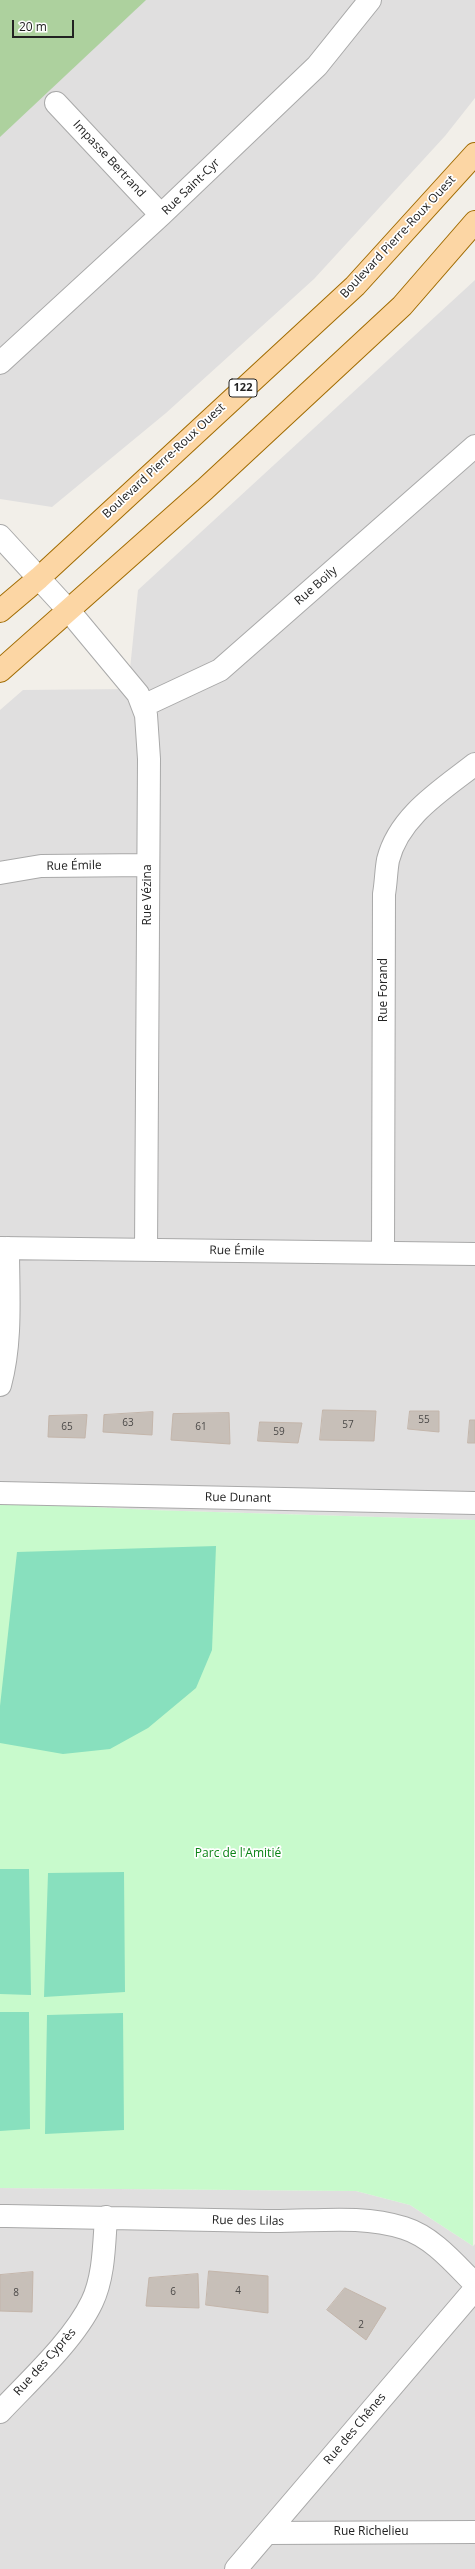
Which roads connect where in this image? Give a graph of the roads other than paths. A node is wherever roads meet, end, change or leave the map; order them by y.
1 (370, 0) edge
2 (56, 103) dead end
3 (475, 154) edge
4 (161, 215) junction
5 (475, 222) edge
6 (0, 363) edge
7 (475, 446) edge
8 (0, 536) edge
9 (39, 578) junction
10 (0, 611) edge
11 (69, 611) junction
12 (0, 671) edge
13 (143, 706) junction
14 (475, 764) edge
15 (148, 865) junction
16 (0, 873) edge
17 (4, 1248) edge
18 (146, 1250) junction
19 (383, 1253) junction
20 (475, 1254) edge
21 (0, 1385) edge
22 (0, 1493) edge
23 (475, 1503) edge
24 (0, 2216) edge
25 (106, 2218) junction
26 (475, 2284) edge
27 (475, 2289) edge
28 (0, 2412) edge
29 (475, 2532) edge
30 (267, 2533) junction
31 (236, 2569) edge

1 - 4 street, Rue Saint-Cyr
2 - 4 street, Impasse Bertrand
3 - 9 main road, Boulevard Pierre-Roux Ouest / 122
4 - 6 street, Rue Saint-Cyr
5 - 11 main road
7 - 13 street, Rue Boily
8 - 9 street, Rue Vézina
9 - 10 main road, Boulevard Pierre-Roux Ouest / 122
9 - 11 street, Rue Vézina
11 - 12 main road
11 - 13 street, Rue Vézina
13 - 15 street, Rue Vézina
14 - 19 street, Rue Forand
15 - 16 street, Rue Émile
15 - 18 street, Rue Vézina
17 - 18 street, Rue Émile
17 - 21 street
18 - 19 street, Rue Émile
19 - 20 street, Rue Émile
22 - 23 street, Rue Dunant
24 - 25 street, Rue des Lilas
25 - 26 street, Rue des Lilas
25 - 28 street, Rue des Cyprès
27 - 30 street, Rue des Chênes
29 - 30 street, Rue Richelieu
30 - 31 street, Rue des Chênes

